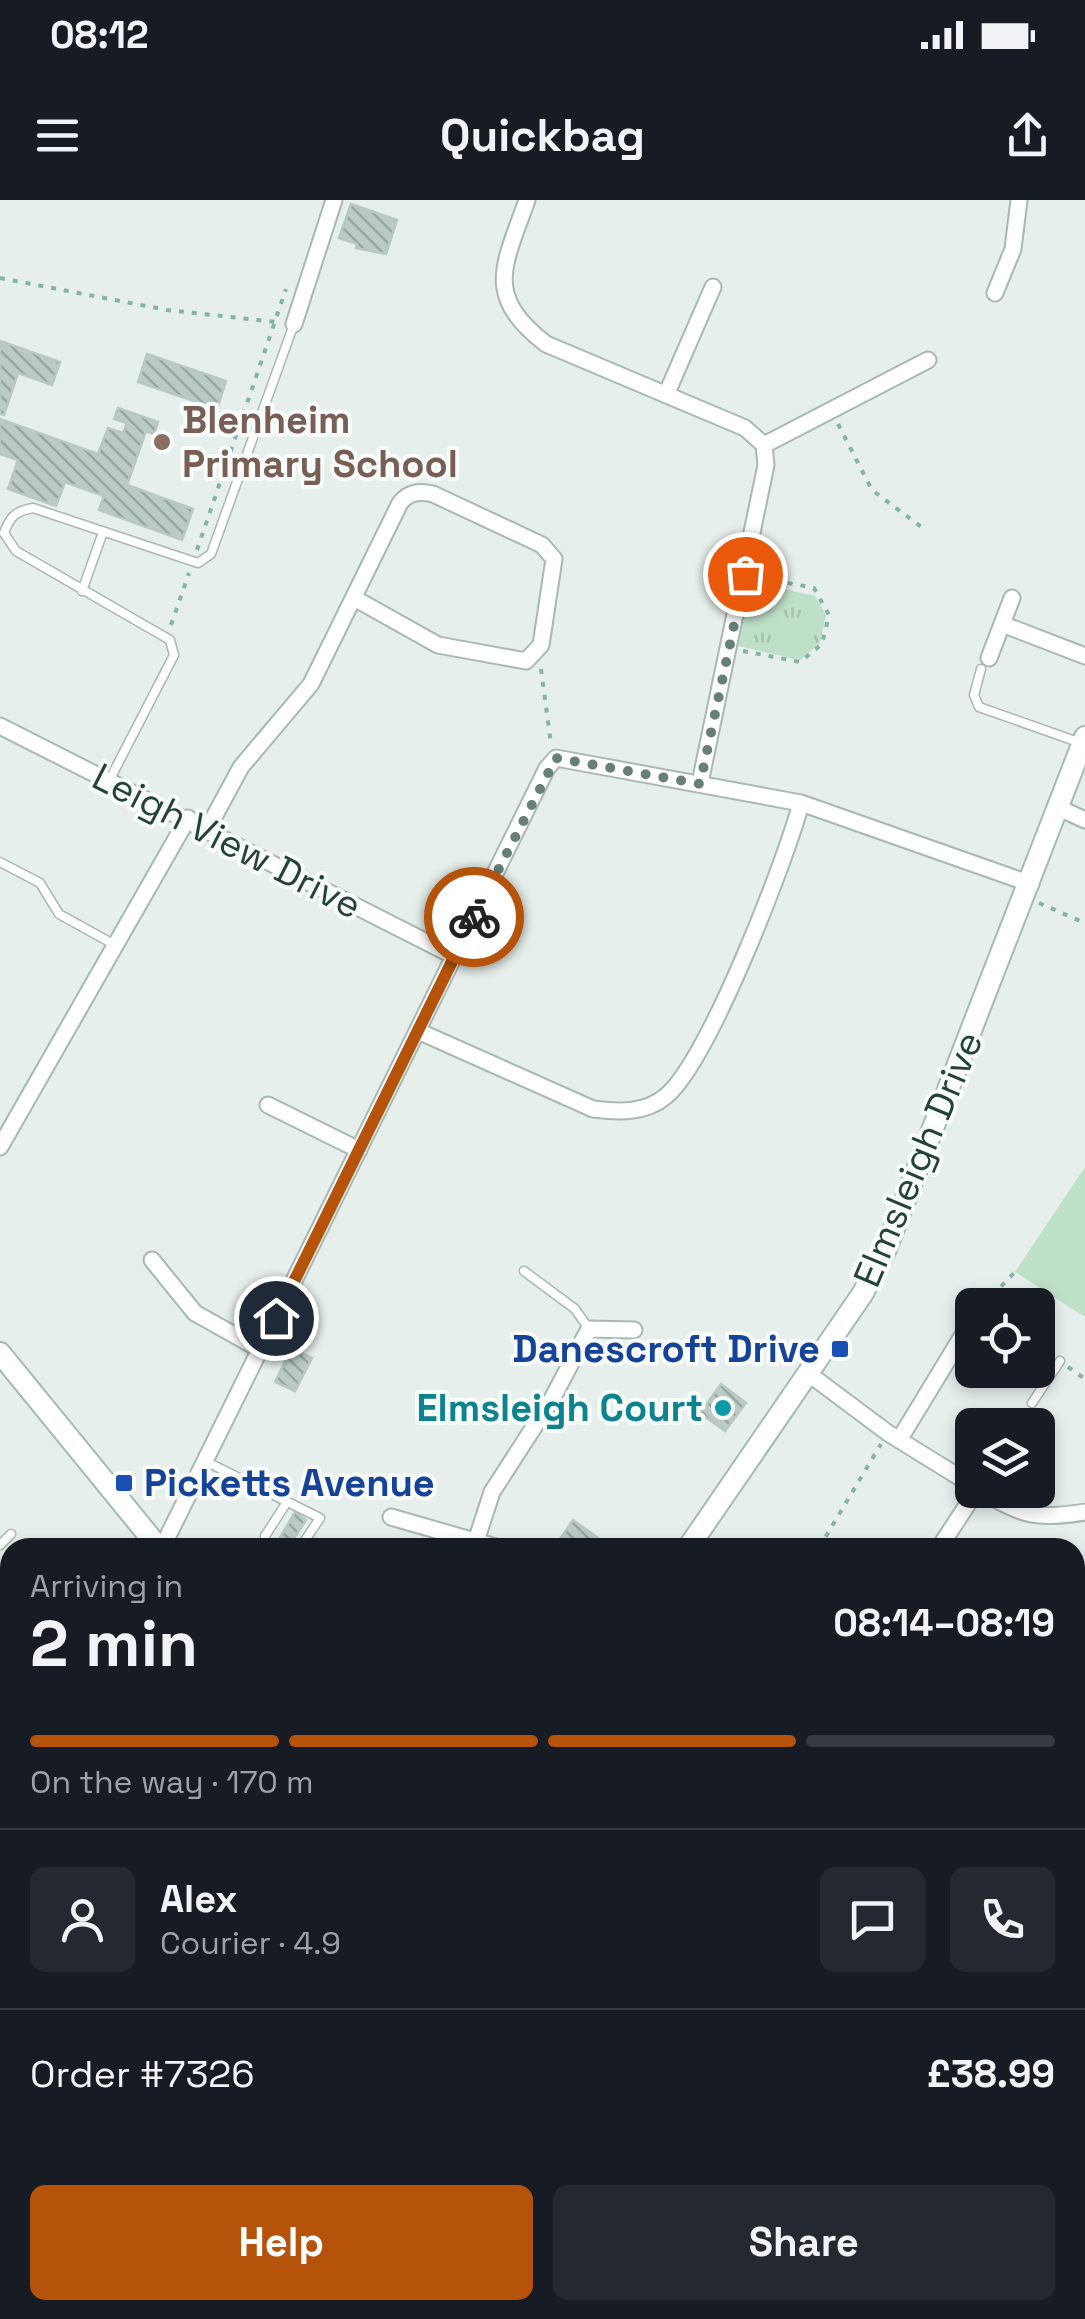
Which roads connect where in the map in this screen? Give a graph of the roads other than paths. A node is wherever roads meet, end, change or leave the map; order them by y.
1 (334, 200) edge
2 (527, 200) edge
3 (1019, 200) edge
4 (713, 287) dead end
5 (995, 293) dead end
6 (294, 324) joint
7 (928, 360) dead end
8 (666, 395) junction
9 (764, 445) junction
10 (102, 532) junction
11 (82, 591) junction
12 (354, 598) junction
13 (1012, 598) dead end
14 (1002, 624) junction
15 (1085, 656) edge
16 (985, 664) joint
17 (0, 726) edge
18 (1084, 741) edge
19 (109, 781) junction
20 (700, 784) junction
21 (800, 803) junction
22 (1059, 808) junction
23 (188, 818) junction
24 (1085, 820) edge
25 (208, 828) junction
26 (0, 862) edge
27 (1028, 890) junction
28 (115, 945) junction
29 (454, 956) junction
30 (418, 1031) junction
31 (268, 1105) dead end
32 (0, 1146) edge
33 (359, 1150) junction
34 (152, 1260) dead end
35 (524, 1271) dead end
36 (590, 1328) junction
37 (634, 1330) dead end
38 (261, 1350) junction
39 (955, 1350) edge
40 (0, 1353) edge
41 (1060, 1361) dead end
42 (1055, 1368) edge
43 (810, 1374) junction
44 (1041, 1388) edge
45 (1032, 1403) dead end
46 (894, 1436) junction
47 (205, 1462) junction
48 (955, 1475) edge
49 (288, 1502) junction
50 (964, 1508) edge
51 (1008, 1508) edge
52 (1085, 1512) edge
53 (391, 1516) dead end
54 (11, 1534) dead end
55 (265, 1536) dead end
56 (7, 1538) edge
57 (152, 1538) edge
58 (165, 1538) edge
59 (307, 1538) edge
60 (477, 1538) joint
61 (695, 1538) edge
62 (945, 1538) edge

1 - 6 street
2 - 8 street
3 - 5 street
4 - 8 street
6 - 10 lane
7 - 9 street
8 - 9 street
9 - 20 street
10 - 11 lane
10 - 11 lane
11 - 19 lane
12 - 12 street
12 - 25 street
13 - 14 street
14 - 15 street
14 - 16 street
16 - 18 lane
17 - 19 street, Leigh View Drive
18 - 22 street, Elmsleigh Drive
19 - 23 street, Leigh View Drive
20 - 21 street
20 - 29 street
21 - 27 street
21 - 30 street
22 - 24 street
22 - 27 street, Elmsleigh Drive
23 - 25 street, Leigh View Drive
23 - 28 street
25 - 29 street, Leigh View Drive
26 - 28 lane
27 - 43 street, Elmsleigh Drive
28 - 32 street
29 - 30 street
30 - 33 street
31 - 33 street
33 - 38 street
34 - 38 street
35 - 36 lane
36 - 37 street
36 - 60 street
38 - 47 street
39 - 46 street
40 - 57 street
41 - 42 lane
43 - 46 street
43 - 61 street, Elmsleigh Drive
44 - 45 lane
46 - 48 street
47 - 49 lane
47 - 58 street
49 - 55 lane
49 - 59 lane
50 - 62 street
51 - 52 street
53 - 60 street
54 - 56 lane

